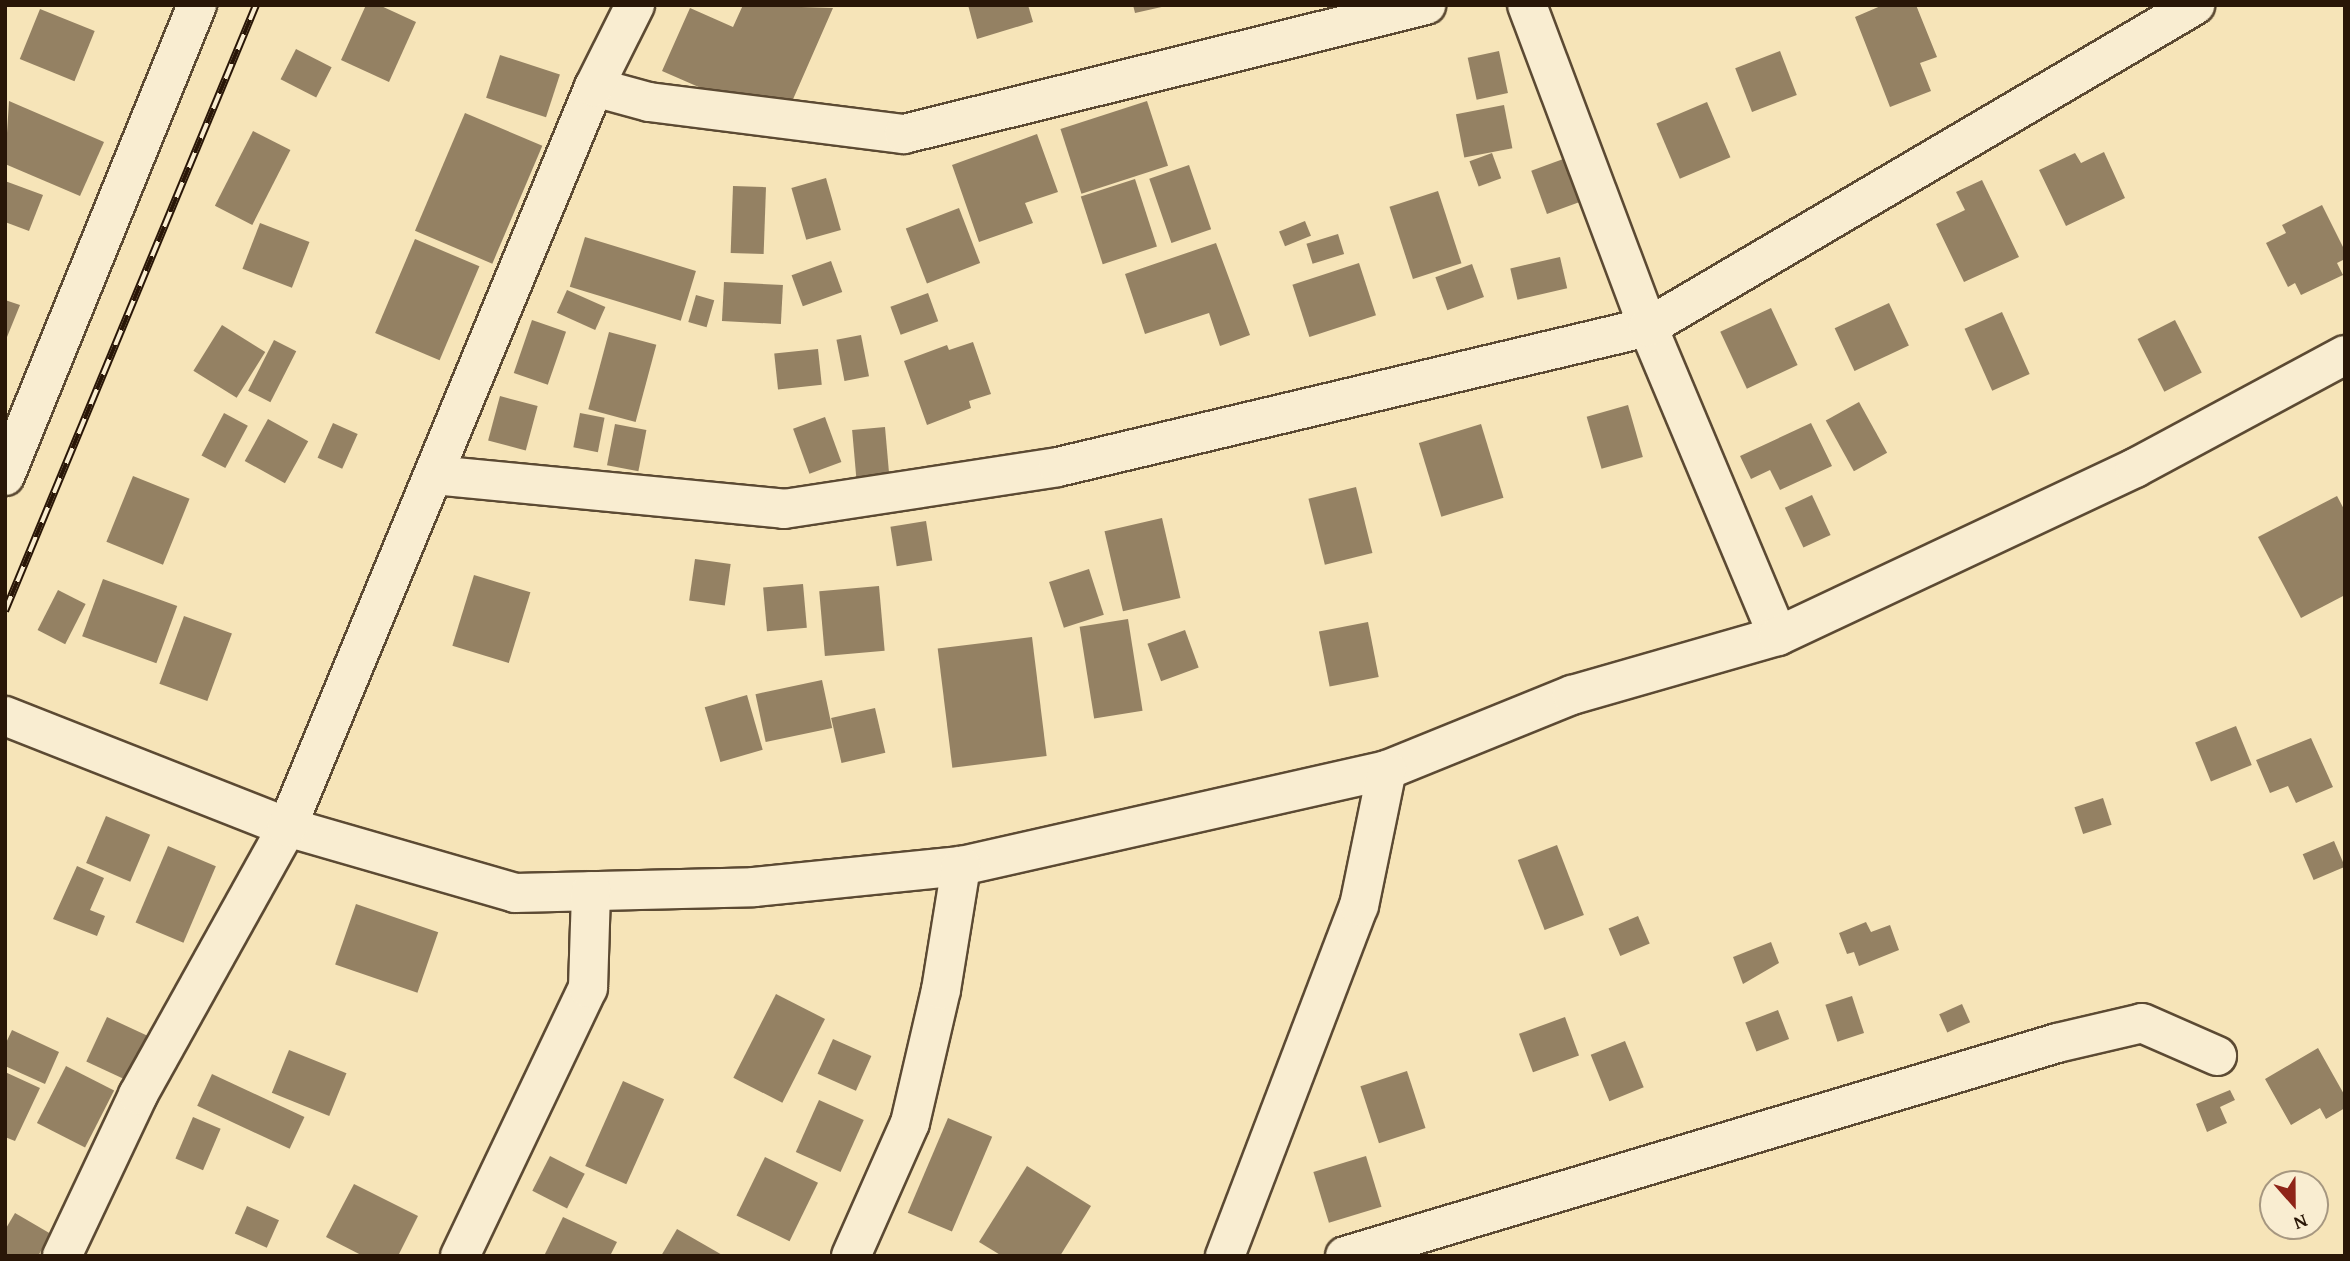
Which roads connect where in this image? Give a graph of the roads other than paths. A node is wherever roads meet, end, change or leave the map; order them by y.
1 (197, 5) edge
2 (635, 5) edge
3 (1426, 5) edge
4 (1527, 5) edge
5 (2195, 5) edge
6 (594, 87) junction
7 (1648, 327) junction
8 (2345, 355) edge
9 (434, 475) junction
10 (5, 476) edge
11 (1778, 636) junction
12 (5, 716) edge
13 (1387, 770) junction
14 (288, 828) junction
15 (961, 866) junction
16 (592, 891) junction
17 (2217, 1056) dead end
18 (62, 1256) edge
19 (460, 1256) edge
20 (851, 1256) edge
21 (1225, 1256) edge
22 (1345, 1256) edge

1 - 10 street
2 - 6 street
3 - 6 street
4 - 7 street
5 - 7 street
6 - 9 street
7 - 9 street
7 - 11 street
8 - 11 street
9 - 14 street
11 - 13 street
12 - 14 street
13 - 15 street
13 - 21 street
14 - 16 street
14 - 18 street
15 - 16 street
15 - 20 street
16 - 19 street
17 - 22 street

